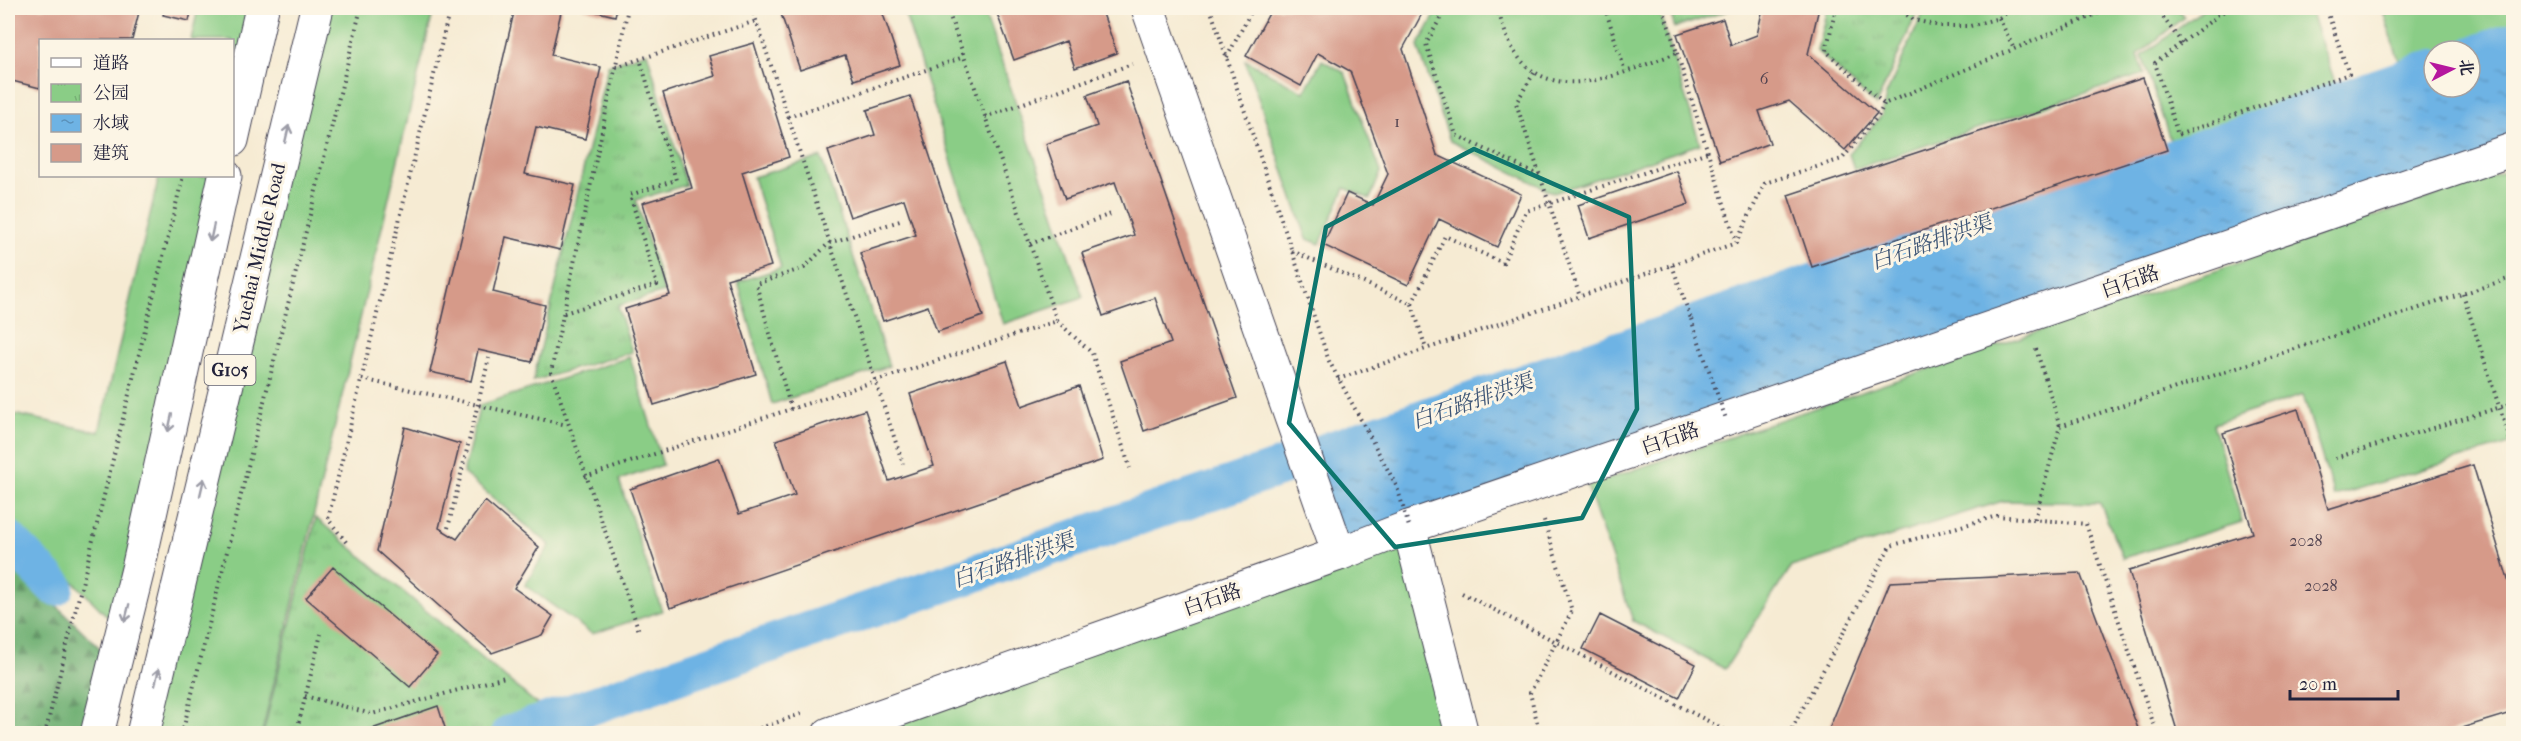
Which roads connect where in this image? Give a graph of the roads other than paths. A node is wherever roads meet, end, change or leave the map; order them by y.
1 (262, 8) edge
2 (317, 8) edge
3 (1148, 8) edge
4 (234, 131) edge
5 (2514, 149) edge
6 (225, 177) edge
7 (1409, 527) junction
8 (1335, 543) junction
9 (97, 734) edge
10 (143, 734) edge
11 (829, 734) edge
12 (1462, 734) edge

1 - 4 main road
10 -> 2 main road, Yuehai Middle Road / G105
3 - 8 main road
5 - 7 main road, 白石路
6 -> 9 main road, G105
7 - 8 main road, 白石路
7 - 12 main road
8 - 11 main road, 白石路

